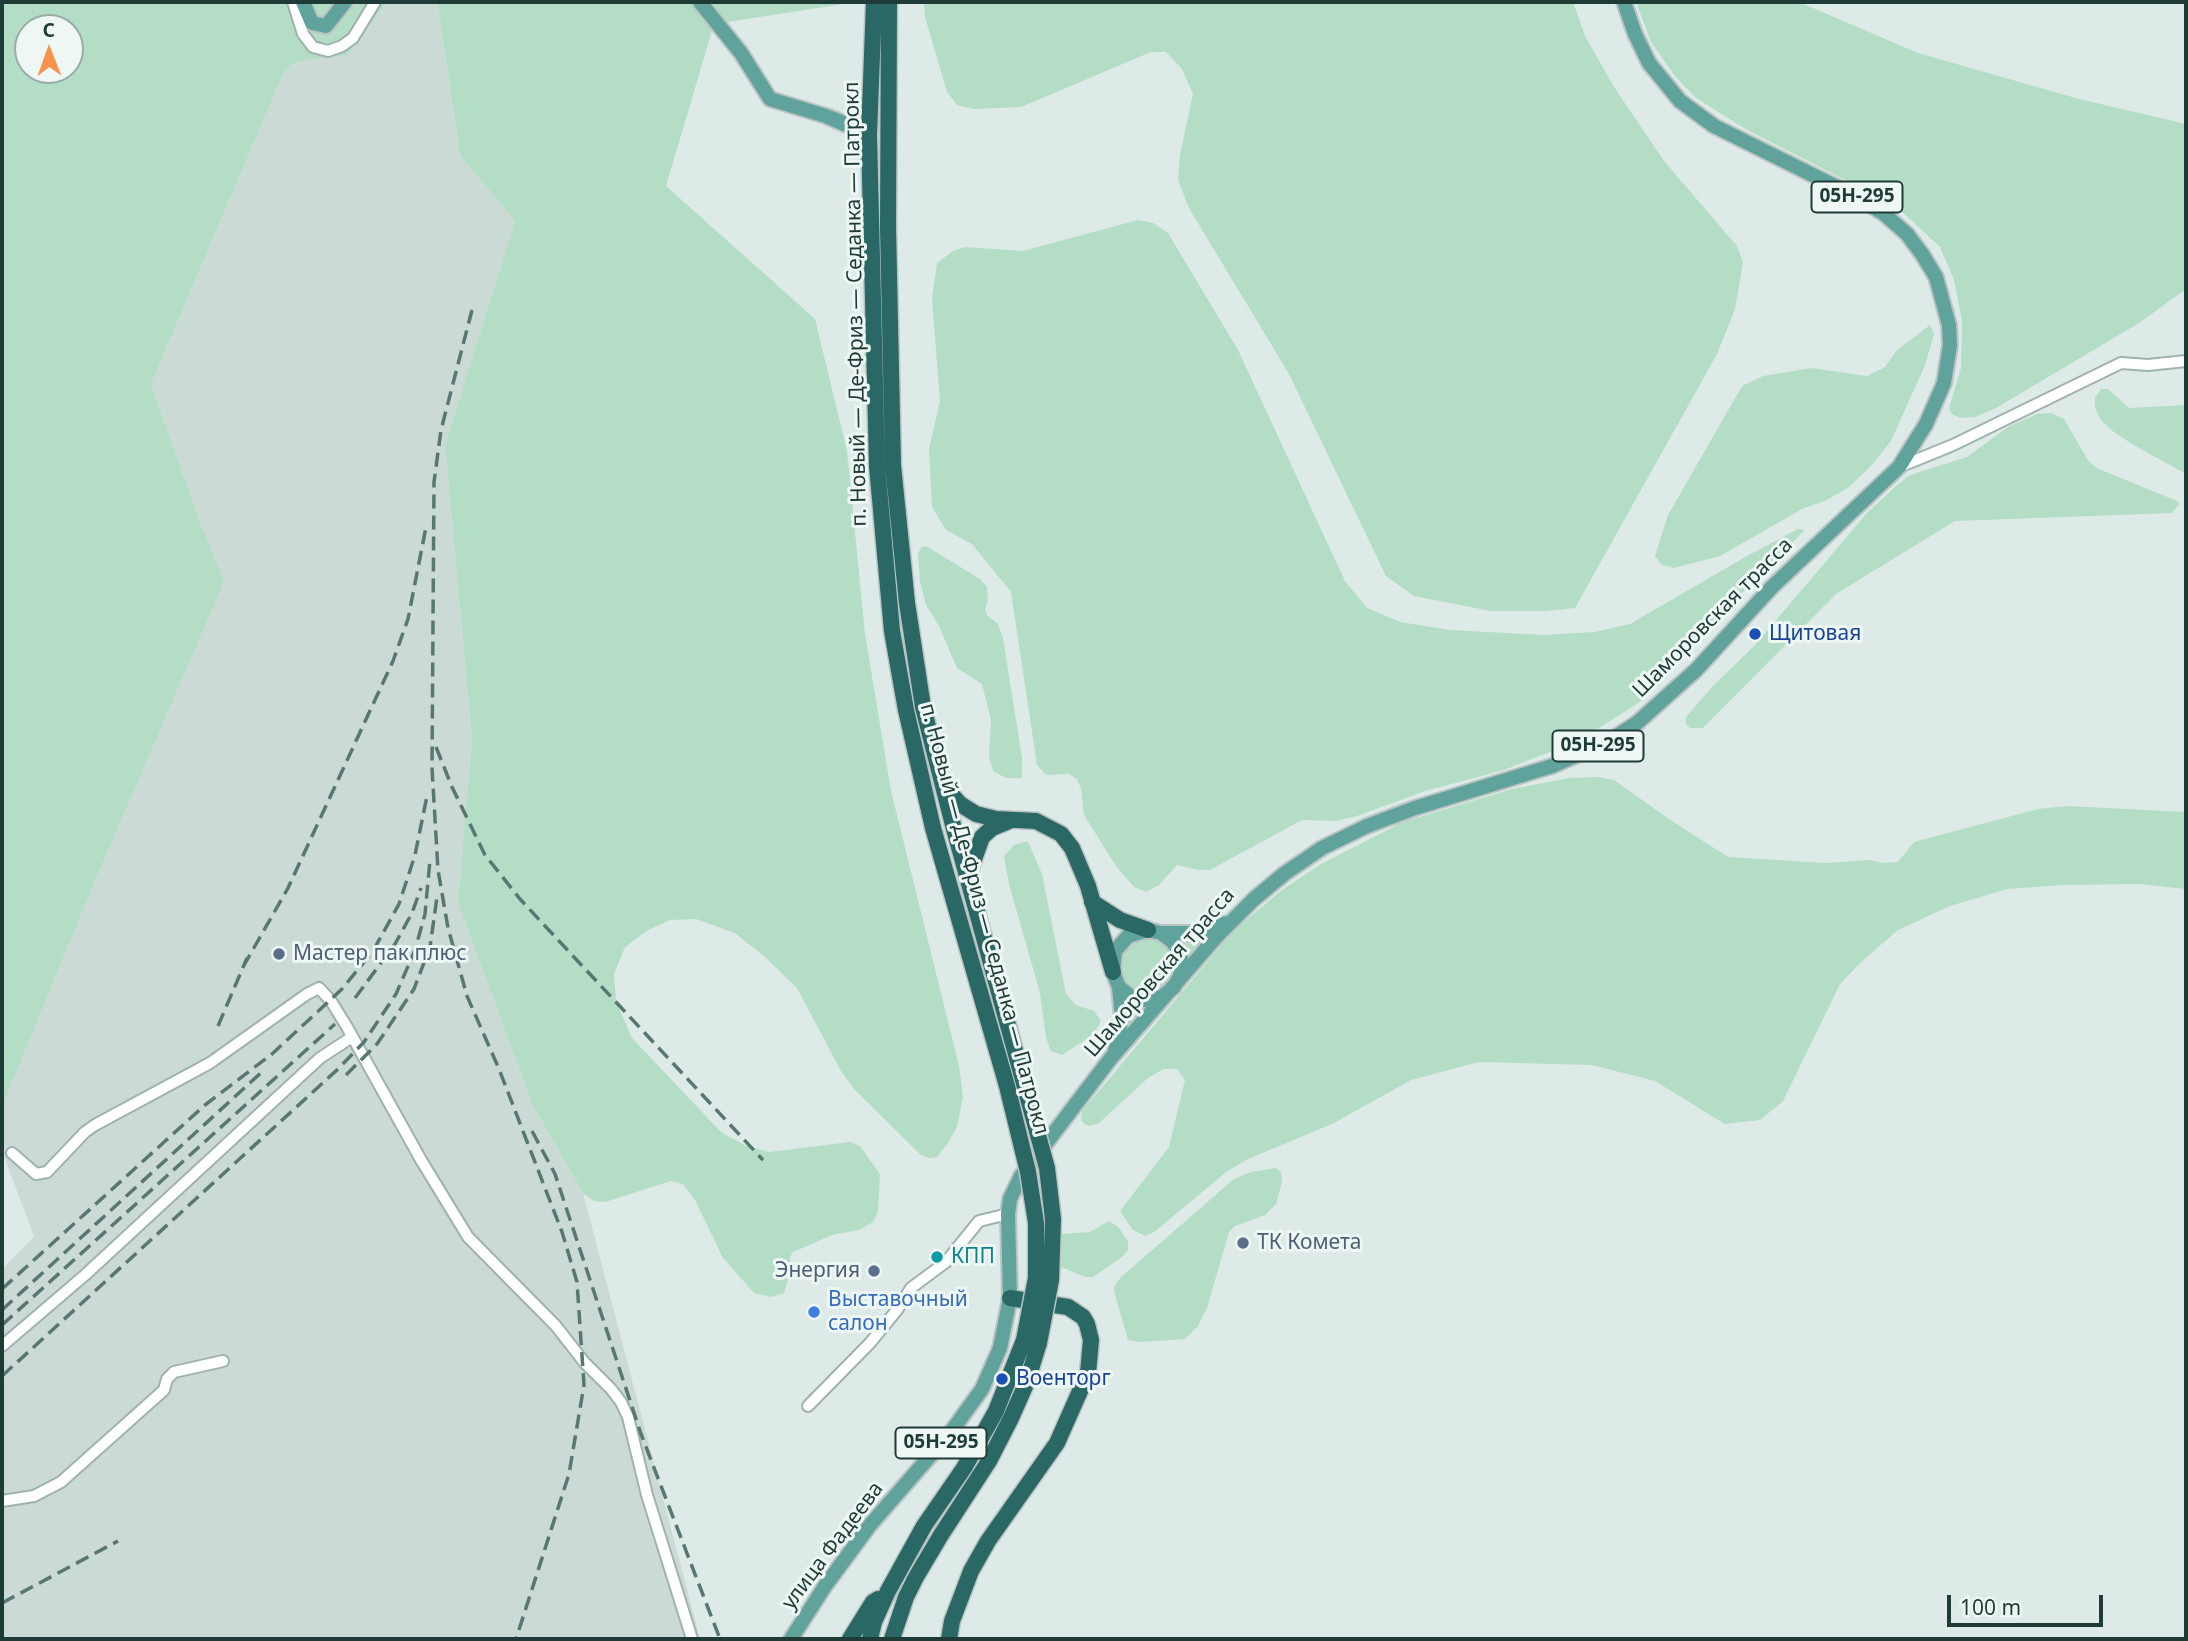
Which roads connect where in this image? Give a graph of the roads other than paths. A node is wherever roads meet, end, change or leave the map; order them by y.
1 (293, 2) edge
2 (303, 2) edge
3 (345, 2) edge
4 (376, 2) edge
5 (700, 2) edge
6 (874, 2) edge
7 (889, 2) edge
8 (1624, 2) edge
9 (869, 135) junction
10 (2186, 360) edge
11 (1899, 467) junction
12 (942, 784) junction
13 (1015, 819) junction
14 (968, 876) junction
15 (1093, 902) junction
16 (1231, 922) junction
17 (1155, 932) junction
18 (1116, 979) junction
19 (1174, 987) junction
20 (352, 1037) junction
21 (1111, 1058) junction
22 (12, 1153) dead end
23 (1008, 1214) junction
24 (1010, 1298) junction
25 (1031, 1342) junction
26 (2, 1346) edge
27 (223, 1361) dead end
28 (808, 1406) dead end
29 (2, 1501) edge
30 (888, 1591) junction
31 (692, 1639) edge
32 (792, 1639) edge
33 (850, 1639) edge
34 (870, 1639) edge
35 (892, 1639) edge
36 (949, 1639) edge

1 - 4 street
2 - 3 main road
5 - 9 main road
6 - 9 highway, п. Новый — Де-Фриз — Седанка — Патрокл
7 - 12 highway, п. Новый — Де-Фриз — Седанка — Патрокл
8 - 11 main road, Шаморовская трасса / 05Н-295
9 - 25 highway, п. Новый — Де-Фриз — Седанка — Патрокл, bridge
10 - 11 street
11 - 16 main road, Шаморовская трасса / 05Н-295
12 - 13 highway
12 - 14 highway, п. Новый — Де-Фриз — Седанка — Патрокл
13 - 14 highway
13 - 15 highway
14 - 25 highway, п. Новый — Де-Фриз — Седанка — Патрокл, bridge
15 - 17 highway, 05Н-295
15 - 18 highway
16 - 17 main road, 05Н-295
16 - 19 main road, Шаморовская трасса / 05Н-295
17 - 18 main road, 05Н-295
17 - 19 main road
18 - 19 main road, 05Н-295
18 - 21 main road, 05Н-295
19 - 21 main road, Шаморовская трасса / 05Н-295
20 - 22 street
20 - 26 street
20 - 31 street
21 - 23 main road, Шаморовская трасса / 05Н-295
23 - 24 main road, улица Фадеева / 05Н-295
23 - 28 street
24 - 32 main road, улица Фадеева / 05Н-295
24 - 36 highway
25 - 30 highway, п. Новый — Де-Фриз — Седанка — Патрокл
25 - 35 highway, п. Новый — Де-Фриз — Седанка — Патрокл
27 - 29 street
30 - 33 highway
30 - 34 highway, п. Новый — Де-Фриз — Седанка — Патрокл

